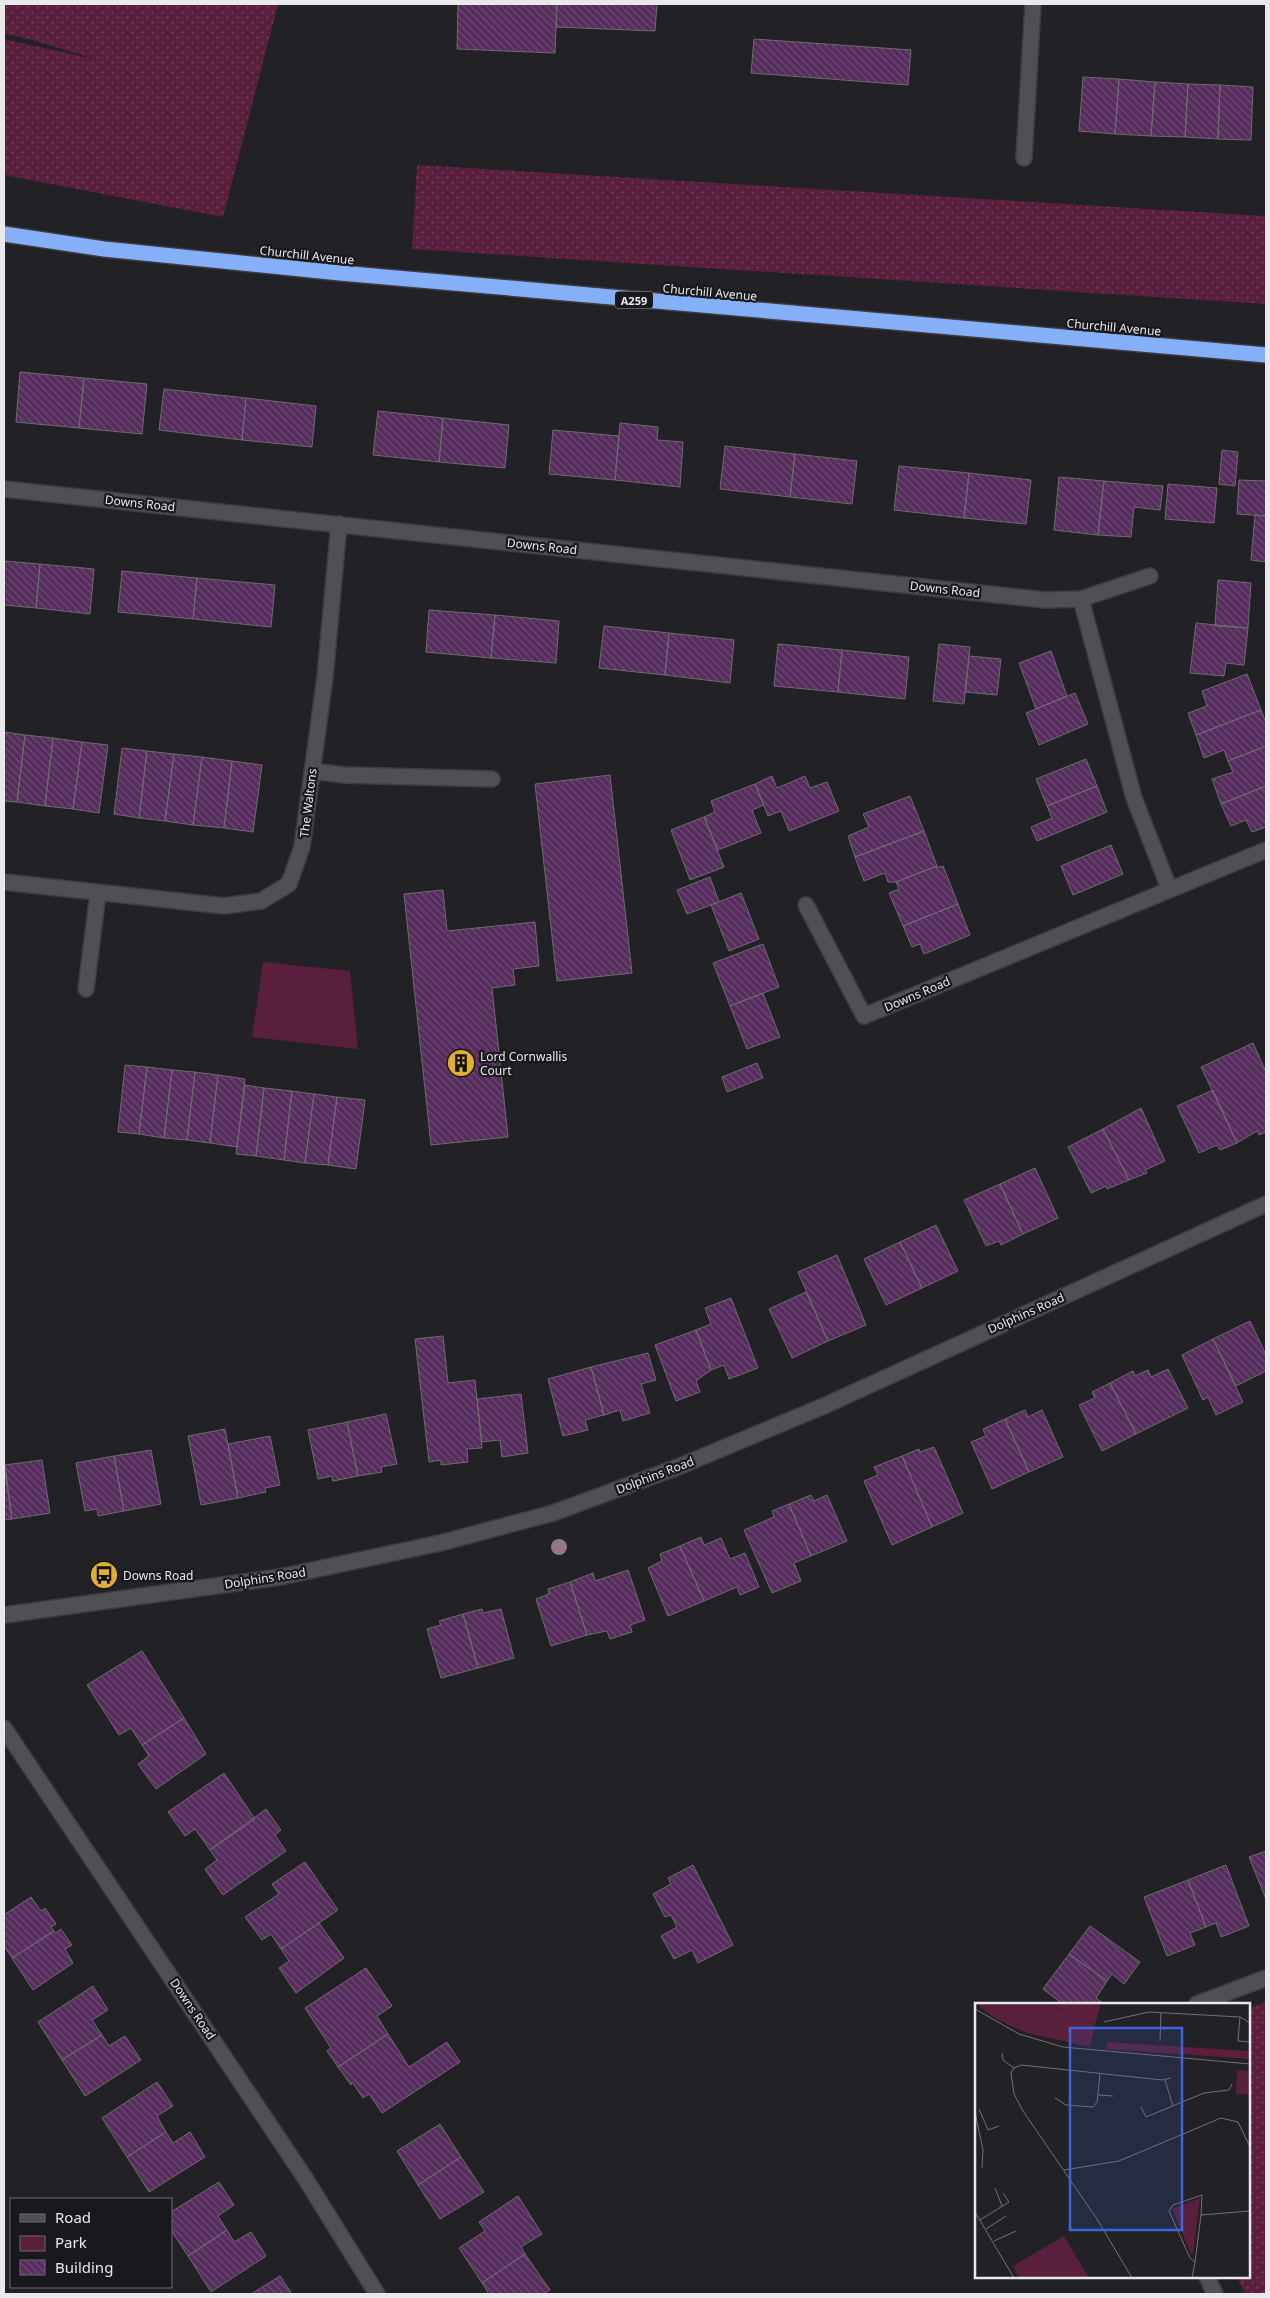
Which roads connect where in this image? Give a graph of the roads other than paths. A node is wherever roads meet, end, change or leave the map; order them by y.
1 (1033, 4) edge
2 (1024, 158) dead end
3 (4, 234) edge
4 (1266, 354) edge
5 (4, 489) edge
6 (339, 524) junction
7 (1150, 576) dead end
8 (1081, 599) junction
9 (312, 771) junction
10 (492, 779) dead end
11 (1266, 850) edge
12 (4, 882) edge
13 (1169, 888) junction
14 (98, 894) junction
15 (806, 905) dead end
16 (86, 990) dead end
17 (1266, 1204) edge
18 (4, 1615) edge
19 (4, 1728) edge
20 (1266, 1978) edge
21 (1200, 2003) edge
22 (1207, 2278) edge
23 (377, 2294) edge
24 (1215, 2294) edge

1 - 2 street
3 - 4 highway, Churchill Avenue / A259
5 - 6 street, Downs Road
6 - 8 street, Downs Road
6 - 9 street, The Waltons
7 - 8 street, Downs Road
8 - 13 street
9 - 10 street
9 - 14 street, The Waltons
11 - 13 street, Downs Road
12 - 14 street, The Waltons
13 - 15 street, Downs Road
14 - 16 street
17 - 18 street, Dolphins Road
19 - 23 street, Downs Road
20 - 21 street
22 - 24 street

